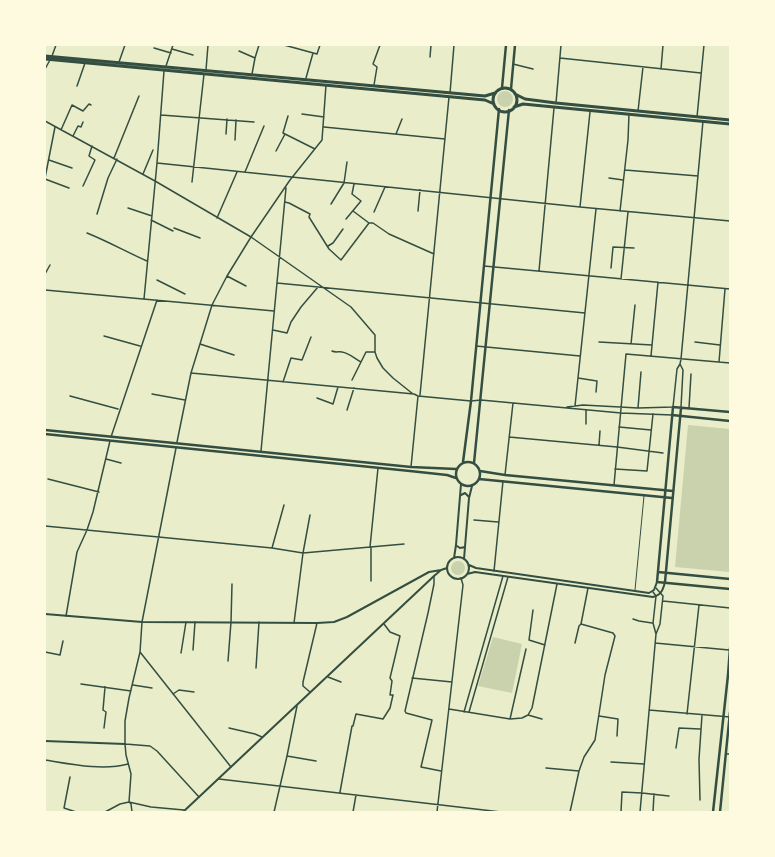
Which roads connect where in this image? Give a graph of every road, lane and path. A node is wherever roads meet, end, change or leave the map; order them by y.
1 (56, 45) edge
2 (125, 45) edge
3 (174, 45) edge
4 (208, 45) edge
5 (259, 45) edge
6 (284, 45) edge
7 (320, 45) edge
8 (380, 45) edge
9 (431, 45) edge
10 (454, 45) edge
11 (506, 45) edge
12 (515, 45) edge
13 (561, 45) edge
14 (663, 45) edge
15 (704, 45) edge
16 (154, 48) dead end
17 (172, 49) junction
18 (240, 51) dead end
19 (171, 53) junction
20 (313, 53) junction
21 (193, 55) dead end
22 (45, 56) edge
23 (430, 57) dead end
24 (51, 58) junction
25 (255, 58) junction
26 (560, 58) junction
27 (45, 59) edge
28 (119, 62) junction
29 (85, 63) junction
30 (513, 64) junction
31 (166, 66) junction
32 (643, 67) junction
33 (45, 69) edge
34 (532, 69) dead end
35 (661, 69) junction
36 (164, 70) junction
37 (206, 70) junction
38 (701, 73) junction
39 (204, 74) junction
40 (252, 74) junction
41 (252, 78) junction
42 (306, 79) junction
43 (326, 85) junction
44 (374, 85) junction
45 (78, 86) dead end
46 (502, 88) junction
47 (511, 89) junction
48 (495, 93) junction
49 (515, 94) junction
50 (450, 95) junction
51 (140, 96) dead end
52 (556, 102) junction
53 (494, 104) junction
54 (91, 105) dead end
55 (514, 107) junction
56 (554, 107) junction
57 (499, 109) junction
58 (509, 110) junction
59 (590, 111) junction
60 (638, 111) junction
61 (302, 114) dead end
62 (629, 114) junction
63 (161, 115) junction
64 (288, 116) dead end
65 (697, 116) junction
66 (199, 117) junction
67 (324, 117) junction
68 (402, 119) dead end
69 (227, 120) junction
70 (236, 120) junction
71 (730, 120) edge
72 (45, 121) edge
73 (702, 121) junction
74 (83, 122) dead end
75 (254, 122) dead end
76 (730, 124) edge
77 (264, 126) dead end
78 (55, 127) junction
79 (323, 127) junction
80 (61, 130) junction
81 (226, 134) dead end
82 (285, 134) junction
83 (396, 134) junction
84 (73, 136) junction
85 (445, 139) junction
86 (235, 140) dead end
87 (92, 146) junction
88 (315, 149) junction
89 (153, 150) dead end
90 (276, 150) dead end
91 (116, 159) junction
92 (49, 160) junction
93 (347, 162) dead end
94 (157, 163) junction
95 (194, 167) junction
96 (72, 168) dead end
97 (625, 170) junction
98 (237, 172) junction
99 (244, 172) junction
100 (143, 174) junction
101 (698, 176) junction
102 (292, 177) junction
103 (45, 178) edge
104 (608, 178) dead end
105 (624, 180) junction
106 (155, 181) junction
107 (192, 182) dead end
108 (344, 183) junction
109 (354, 184) junction
110 (84, 186) dead end
111 (287, 186) junction
112 (385, 187) junction
113 (69, 188) dead end
114 (420, 190) junction
115 (440, 192) junction
116 (491, 198) junction
117 (501, 198) junction
118 (285, 202) junction
119 (546, 203) junction
120 (331, 204) dead end
121 (580, 207) junction
122 (128, 208) dead end
123 (596, 209) junction
124 (353, 211) junction
125 (418, 211) dead end
126 (620, 211) junction
127 (374, 212) dead end
128 (628, 212) junction
129 (97, 214) dead end
130 (152, 216) junction
131 (217, 218) junction
132 (694, 218) junction
133 (346, 219) dead end
134 (151, 220) junction
135 (730, 221) edge
136 (369, 223) junction
137 (343, 230) dead end
138 (86, 233) dead end
139 (251, 237) junction
140 (200, 238) dead end
141 (328, 246) junction
142 (625, 247) junction
143 (634, 248) dead end
144 (434, 254) junction
145 (280, 258) junction
146 (147, 261) junction
147 (50, 265) dead end
148 (484, 266) junction
149 (494, 267) junction
150 (611, 268) dead end
151 (539, 271) junction
152 (45, 274) edge
153 (227, 276) junction
154 (589, 276) junction
155 (621, 279) junction
156 (157, 280) dead end
157 (658, 282) junction
158 (277, 283) junction
159 (246, 286) dead end
160 (688, 286) junction
161 (318, 287) junction
162 (325, 288) junction
163 (725, 289) junction
164 (730, 289) edge
165 (45, 290) edge
166 (185, 294) dead end
167 (144, 299) junction
168 (430, 299) junction
169 (157, 300) junction
170 (480, 304) junction
171 (212, 305) junction
172 (490, 305) junction
173 (635, 305) dead end
174 (274, 311) junction
175 (585, 314) junction
176 (272, 330) junction
177 (104, 336) dead end
178 (311, 337) dead end
179 (599, 342) dead end
180 (695, 342) dead end
181 (200, 344) junction
182 (630, 344) junction
183 (652, 345) junction
184 (720, 345) junction
185 (476, 346) junction
186 (141, 347) junction
187 (486, 347) junction
188 (332, 351) dead end
189 (375, 352) junction
190 (234, 355) dead end
191 (580, 356) junction
192 (651, 356) junction
193 (681, 359) junction
194 (361, 362) junction
195 (719, 362) junction
196 (730, 363) edge
197 (680, 364) junction
198 (641, 372) dead end
199 (191, 374) junction
200 (691, 374) dead end
201 (578, 378) junction
202 (267, 380) junction
203 (352, 380) dead end
204 (283, 382) junction
205 (338, 387) junction
206 (354, 388) junction
207 (596, 392) dead end
208 (152, 394) dead end
209 (414, 394) junction
210 (70, 396) dead end
211 (419, 396) junction
212 (317, 398) dead end
213 (185, 400) junction
214 (481, 400) junction
215 (472, 401) junction
216 (512, 403) junction
217 (575, 405) junction
218 (621, 407) junction
219 (673, 407) junction
220 (566, 408) junction
221 (575, 408) junction
222 (638, 408) junction
223 (681, 408) junction
224 (689, 409) junction
225 (119, 410) junction
226 (347, 410) dead end
227 (586, 410) junction
228 (730, 412) edge
229 (621, 413) junction
230 (653, 414) junction
231 (672, 416) junction
232 (680, 416) junction
233 (730, 421) edge
234 (586, 424) dead end
235 (619, 427) junction
236 (45, 430) edge
237 (651, 430) junction
238 (600, 431) dead end
239 (45, 434) edge
240 (510, 437) junction
241 (110, 439) junction
242 (176, 445) junction
243 (599, 446) junction
244 (618, 447) junction
245 (261, 451) junction
246 (649, 451) junction
247 (663, 453) dead end
248 (106, 459) junction
249 (463, 462) junction
250 (121, 463) dead end
251 (474, 463) junction
252 (411, 466) junction
253 (378, 468) junction
254 (456, 469) junction
255 (615, 469) junction
256 (480, 471) junction
257 (505, 475) junction
258 (456, 478) junction
259 (48, 479) dead end
260 (479, 479) junction
261 (503, 481) junction
262 (461, 484) junction
263 (614, 485) junction
264 (472, 486) junction
265 (665, 490) junction
266 (673, 491) junction
267 (99, 492) junction
268 (644, 495) junction
269 (460, 497) junction
270 (470, 498) junction
271 (665, 498) junction
272 (672, 498) junction
273 (284, 505) dead end
274 (310, 515) dead end
275 (474, 520) dead end
276 (499, 522) junction
277 (45, 526) edge
278 (87, 530) junction
279 (159, 537) junction
280 (404, 544) dead end
281 (456, 545) junction
282 (465, 546) junction
283 (370, 547) junction
284 (272, 548) junction
285 (303, 553) junction
286 (454, 558) junction
287 (464, 559) junction
288 (469, 565) junction
289 (448, 568) junction
290 (441, 570) junction
291 (494, 571) junction
292 (658, 572) junction
293 (666, 573) junction
294 (467, 574) junction
295 (434, 576) junction
296 (503, 576) junction
297 (508, 577) junction
298 (461, 578) junction
299 (730, 579) edge
300 (370, 581) dead end
301 (657, 582) junction
302 (665, 582) junction
303 (232, 584) dead end
304 (557, 584) junction
305 (588, 588) junction
306 (656, 588) junction
307 (730, 589) edge
308 (635, 591) junction
309 (653, 592) junction
310 (660, 593) junction
311 (656, 596) junction
312 (663, 601) junction
313 (699, 605) junction
314 (730, 608) edge
315 (533, 610) dead end
316 (45, 614) edge
317 (66, 616) junction
318 (633, 619) dead end
319 (142, 622) junction
320 (186, 622) junction
321 (195, 622) junction
322 (231, 622) junction
323 (259, 622) junction
324 (294, 623) junction
325 (317, 623) junction
326 (653, 623) junction
327 (384, 624) junction
328 (581, 624) junction
329 (656, 634) junction
330 (63, 641) dead end
331 (575, 643) dead end
332 (655, 643) junction
333 (545, 645) junction
334 (694, 646) junction
335 (526, 649) dead end
336 (730, 649) edge
337 (193, 650) dead end
338 (45, 652) edge
339 (140, 652) junction
340 (181, 652) dead end
341 (228, 661) dead end
342 (256, 668) dead end
343 (328, 677) junction
344 (412, 678) junction
345 (341, 682) dead end
346 (452, 682) junction
347 (81, 684) dead end
348 (133, 685) junction
349 (105, 687) junction
350 (152, 688) dead end
351 (131, 691) junction
352 (194, 692) dead end
353 (311, 693) junction
354 (173, 694) junction
355 (297, 706) junction
356 (449, 709) junction
357 (649, 710) junction
358 (464, 712) junction
359 (469, 712) junction
360 (730, 712) edge
361 (687, 714) junction
362 (702, 714) junction
363 (528, 715) junction
364 (599, 716) junction
365 (724, 716) junction
366 (730, 717) edge
367 (510, 719) junction
368 (542, 719) dead end
369 (104, 728) dead end
370 (229, 728) dead end
371 (700, 729) junction
372 (617, 736) dead end
373 (263, 737) junction
374 (45, 741) edge
375 (126, 744) junction
376 (676, 748) dead end
377 (726, 754) junction
378 (730, 754) edge
379 (287, 756) junction
380 (45, 760) edge
381 (316, 761) dead end
382 (611, 762) dead end
383 (128, 764) junction
384 (644, 764) junction
385 (231, 767) junction
386 (546, 768) dead end
387 (441, 771) junction
388 (579, 771) junction
389 (70, 777) dead end
390 (219, 779) junction
391 (279, 786) junction
392 (340, 793) junction
393 (642, 793) junction
394 (654, 794) junction
395 (356, 795) junction
396 (669, 796) dead end
397 (199, 797) junction
398 (700, 800) dead end
399 (129, 802) junction
400 (438, 804) junction
401 (184, 811) edge
402 (76, 812) edge
403 (105, 812) edge
404 (132, 812) edge
405 (274, 812) edge
406 (353, 812) edge
407 (437, 812) edge
408 (501, 812) edge
409 (570, 812) edge
410 (621, 812) edge
411 (640, 812) edge
412 (653, 812) edge
413 (713, 812) edge
414 (720, 812) edge

1 - 24 street
2 - 28 street
3 - 17 street
4 - 37 street
5 - 25 street
6 - 20 street
7 - 20 street
8 - 44 street
9 - 23 street
10 - 50 street
11 - 46 main road
12 - 30 main road
13 - 26 street
14 - 35 street
15 - 38 street
16 - 19 street
17 - 19 street
17 - 21 street
18 - 25 street
19 - 31 street
20 - 42 street
22 - 24 highway
24 - 27 highway
24 - 28 highway
24 - 29 highway
24 - 33 street
25 - 40 street
26 - 32 street
26 - 52 street
28 - 31 highway
29 - 36 highway
29 - 45 street
30 - 34 street
30 - 47 main road
31 - 37 highway
32 - 35 street
32 - 60 street
35 - 38 street
36 - 39 highway
36 - 63 street
37 - 40 highway
38 - 65 street
39 - 41 highway
39 - 66 street
40 - 41 street
40 - 42 highway
41 - 43 highway
42 - 44 highway
43 - 50 highway
43 - 67 street
44 - 50 highway
46 - 47 highway
46 - 48 highway
47 - 49 highway
48 - 50 highway
48 - 53 highway
49 - 52 highway
49 - 55 highway
50 - 53 highway
50 - 85 street
51 - 91 street
52 - 60 highway
53 - 57 highway
54 - 80 street
55 - 56 highway
55 - 58 highway
56 - 59 highway
56 - 119 street
57 - 58 highway
57 - 116 main road
58 - 117 main road
59 - 62 highway
59 - 121 street
60 - 65 highway
61 - 67 street
62 - 73 highway
62 - 97 street
63 - 66 street
63 - 94 street
64 - 82 street
65 - 71 highway
66 - 69 street
66 - 95 street
67 - 79 street
68 - 83 street
69 - 70 street
69 - 81 street
70 - 75 street
70 - 86 street
72 - 78 street
73 - 76 highway
73 - 101 street
74 - 84 street
77 - 99 street
78 - 80 street
78 - 92 street
79 - 83 street
79 - 88 street
80 - 84 street
82 - 88 street
82 - 90 street
83 - 85 street
84 - 87 street
85 - 115 street
87 - 91 street
87 - 110 street
88 - 102 street
89 - 100 street
91 - 100 street
91 - 129 street
92 - 96 street
92 - 103 street
93 - 108 street
94 - 95 street
94 - 106 street
95 - 98 street
95 - 107 street
97 - 101 street
97 - 105 street
98 - 99 street
98 - 131 street
99 - 102 street
100 - 106 street
101 - 132 street
102 - 108 street
102 - 111 street
103 - 113 street
104 - 105 street
105 - 126 street
106 - 130 street
106 - 131 street
108 - 109 street
108 - 120 street
109 - 112 street
109 - 124 street
111 - 118 street
111 - 139 street
112 - 114 street
112 - 127 street
114 - 115 street
114 - 125 street
115 - 116 street
115 - 144 street
116 - 117 street
116 - 148 main road
117 - 119 street
117 - 149 main road
118 - 141 street
118 - 145 street
119 - 121 street
119 - 151 street
121 - 123 street
122 - 130 street
123 - 126 street
123 - 154 street
124 - 133 street
124 - 136 street
126 - 128 street
128 - 132 street
128 - 142 street
130 - 134 street
131 - 139 street
132 - 135 street
132 - 160 street
134 - 140 street
134 - 146 street
136 - 141 street
136 - 144 street
137 - 141 street
138 - 146 street
139 - 145 street
139 - 153 street
142 - 143 street
142 - 150 street
142 - 155 street
144 - 168 street
145 - 158 street
145 - 162 street
146 - 167 street
147 - 152 street
148 - 149 street
148 - 170 main road
149 - 151 street
149 - 172 main road
151 - 154 street
153 - 159 street
153 - 171 street
154 - 155 street
154 - 175 street
155 - 157 street
156 - 166 street
157 - 160 street
157 - 183 street
158 - 161 street
158 - 174 street
160 - 163 street
160 - 193 street
161 - 162 street
161 - 176 street
162 - 168 street
162 - 189 street
163 - 164 street
163 - 184 street
165 - 167 street
167 - 169 street
168 - 170 street
168 - 211 street
169 - 171 street
169 - 186 street
170 - 172 street
170 - 185 main road
171 - 174 street
171 - 181 street
172 - 175 street
172 - 187 main road
173 - 182 street
174 - 176 street
175 - 191 street
176 - 202 street
177 - 186 street
178 - 204 street
179 - 182 street
180 - 184 street
181 - 190 street
181 - 199 street
182 - 183 street
183 - 192 street
184 - 195 street
185 - 187 street
185 - 215 main road
186 - 225 street
187 - 191 street
187 - 214 main road
188 - 194 street
189 - 194 street
189 - 209 street
191 - 201 street
192 - 193 street
192 - 218 street
193 - 195 street
193 - 197 street
194 - 203 street
195 - 196 street
197 - 219 street
197 - 223 street
198 - 222 street
199 - 202 street
199 - 213 street
200 - 224 street
201 - 207 street
201 - 217 street
202 - 204 street
202 - 245 street
204 - 205 street
205 - 206 street
205 - 212 street
206 - 209 street
206 - 226 street
208 - 213 street
209 - 211 street
210 - 225 street
211 - 215 street
211 - 252 street
213 - 242 street
214 - 215 street
214 - 216 street
214 - 251 main road
215 - 249 main road
216 - 220 street
216 - 240 street
217 - 218 street
217 - 220 street
217 - 221 street
218 - 222 street
218 - 229 street
219 - 222 street
219 - 223 main road
219 - 231 main road
220 - 221 street
221 - 227 street
223 - 224 main road
223 - 232 main road
224 - 228 main road
225 - 241 street
227 - 229 street
227 - 234 street
229 - 230 street
229 - 235 street
230 - 231 street
230 - 237 street
231 - 232 main road
231 - 265 main road
232 - 233 main road
232 - 266 main road
235 - 237 street
235 - 244 street
236 - 241 main road
237 - 246 street
238 - 243 street
239 - 241 main road
240 - 243 street
240 - 257 street
241 - 242 main road
241 - 248 street
242 - 245 main road
242 - 253 main road
242 - 279 street
243 - 244 street
244 - 246 street
244 - 255 street
245 - 252 main road
246 - 247 street
246 - 255 street
248 - 250 street
248 - 267 street
249 - 251 main road
249 - 254 main road
251 - 256 main road
252 - 254 main road
253 - 258 main road
253 - 283 street
254 - 258 main road
255 - 263 street
256 - 257 main road
256 - 260 main road
257 - 263 main road
258 - 262 main road
259 - 267 street
260 - 261 main road
260 - 264 main road
261 - 268 main road
261 - 276 street
262 - 264 main road
262 - 269 street
263 - 265 main road
264 - 270 street
265 - 266 main road
265 - 271 main road
266 - 272 main road
267 - 278 street
268 - 271 main road
268 - 308 lane
269 - 270 street
269 - 281 street
270 - 282 street
271 - 272 main road
271 - 292 main road
272 - 293 main road
273 - 284 street
274 - 285 street
275 - 276 street
276 - 291 street
277 - 278 street
278 - 279 street
278 - 317 street
279 - 284 street
279 - 319 street
280 - 283 street
281 - 282 street
281 - 286 street
282 - 287 street
283 - 285 street
283 - 300 street
284 - 285 street
285 - 324 street
286 - 287 street
286 - 289 street
287 - 288 street
288 - 291 street
288 - 294 street
289 - 290 street
289 - 298 street
290 - 295 street
290 - 325 street
291 - 308 street
292 - 293 main road
292 - 301 main road
293 - 299 main road
293 - 302 main road
294 - 296 street
294 - 298 street
295 - 327 street
295 - 344 street
296 - 297 street
296 - 358 street
297 - 304 street
297 - 359 street
298 - 346 street
301 - 302 main road
301 - 306 street
302 - 307 main road
302 - 310 street
303 - 322 street
304 - 305 street
304 - 333 street
305 - 311 street
305 - 328 street
306 - 309 street
306 - 310 street
308 - 309 street
309 - 311 street
310 - 311 street
310 - 312 street
311 - 326 street
312 - 313 street
312 - 329 street
313 - 314 street
313 - 334 street
315 - 333 street
316 - 317 street
317 - 319 street
318 - 326 street
319 - 320 street
319 - 339 street
320 - 321 street
320 - 340 street
321 - 322 street
321 - 337 street
322 - 323 street
322 - 341 street
323 - 324 street
323 - 342 street
324 - 325 street
325 - 353 street
326 - 329 street
327 - 343 street
327 - 392 street
328 - 331 street
328 - 364 street
329 - 332 street
330 - 338 street
332 - 334 street
332 - 357 street
333 - 363 street
334 - 336 street
334 - 361 street
335 - 367 street
336 - 365 main road
339 - 348 street
339 - 354 street
343 - 345 street
343 - 353 street
344 - 346 street
344 - 387 street
346 - 356 street
347 - 349 street
348 - 350 street
348 - 351 street
349 - 351 street
349 - 369 street
351 - 375 street
352 - 354 street
353 - 355 street
354 - 385 street
355 - 373 street
355 - 379 street
356 - 358 street
356 - 387 street
357 - 361 street
357 - 384 street
358 - 359 street
359 - 367 street
360 - 366 main road
361 - 362 street
362 - 365 street
362 - 371 street
363 - 367 street
363 - 368 street
364 - 372 street
364 - 388 street
365 - 366 street
365 - 413 main road
366 - 377 main road
370 - 373 street
371 - 376 street
371 - 398 street
373 - 385 street
374 - 375 street
375 - 383 street
375 - 397 street
377 - 378 street
377 - 414 main road
379 - 381 street
379 - 391 street
380 - 383 street
382 - 384 street
383 - 399 street
384 - 393 street
385 - 390 street
386 - 388 street
387 - 400 street
388 - 409 street
389 - 402 street
390 - 391 street
390 - 397 street
391 - 392 street
391 - 405 street
392 - 395 street
393 - 394 street
393 - 410 street
393 - 411 street
394 - 396 street
394 - 412 street
395 - 400 street
395 - 406 street
397 - 401 street
399 - 401 street
399 - 403 street
399 - 404 street
400 - 407 street
400 - 408 street

